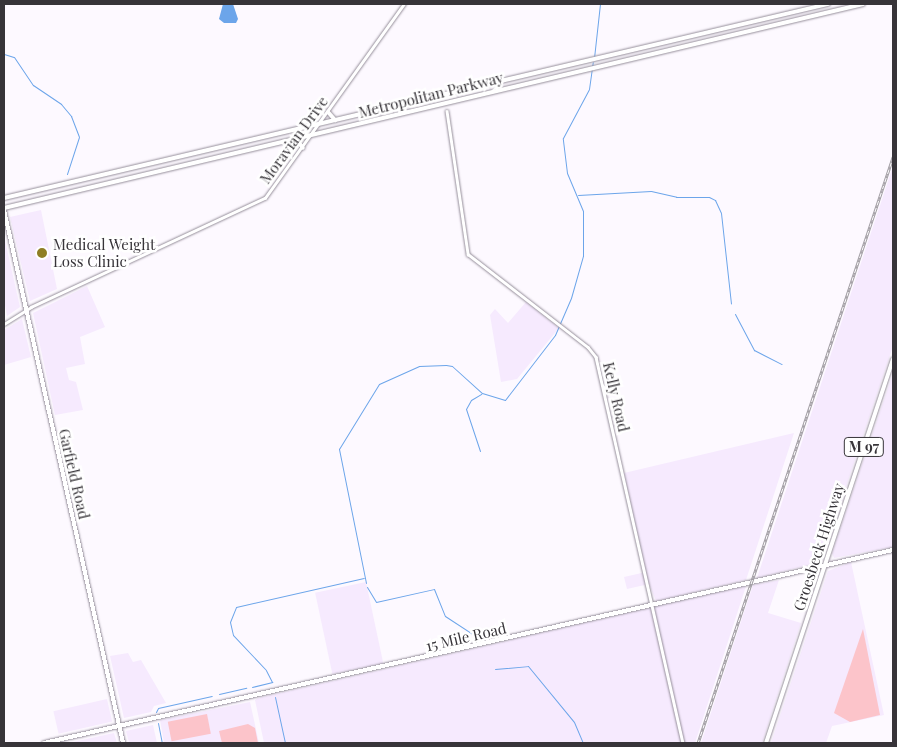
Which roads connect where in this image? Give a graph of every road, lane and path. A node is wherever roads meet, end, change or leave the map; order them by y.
1 (404, 4) edge
2 (828, 4) edge
3 (863, 4) edge
4 (665, 42) junction
5 (665, 51) junction
6 (372, 111) junction
7 (328, 112) junction
8 (446, 112) dead end
9 (335, 120) junction
10 (371, 121) junction
11 (319, 124) junction
12 (311, 136) junction
13 (260, 138) junction
14 (296, 139) junction
15 (258, 148) junction
16 (303, 148) junction
17 (71, 182) junction
18 (59, 185) junction
19 (70, 192) junction
20 (58, 195) junction
21 (4, 198) edge
22 (4, 209) edge
23 (26, 310) junction
24 (4, 324) edge
25 (893, 358) edge
26 (893, 550) edge
27 (824, 566) junction
28 (652, 605) junction
29 (119, 726) junction
30 (44, 743) edge
31 (123, 743) edge
32 (683, 743) edge
33 (766, 743) edge

1 - 7 street, Moravian Drive
2 - 4 main road, Metropolitan Parkway
3 - 5 main road, Metropolitan Parkway
4 - 5 main road
4 - 6 main road, Metropolitan Parkway
5 - 10 main road, Metropolitan Parkway
6 - 9 main road, Metropolitan Parkway
6 - 10 main road
7 - 9 main road
7 - 11 street, Moravian Drive
8 - 28 street, Kelly Road
9 - 11 main road, Metropolitan Parkway
10 - 12 main road, Metropolitan Parkway
11 - 12 street, Moravian Drive
11 - 13 main road, Metropolitan Parkway
12 - 14 main road, Metropolitan Parkway
12 - 16 street, Moravian Drive
13 - 15 main road
13 - 17 main road, Metropolitan Parkway
14 - 15 main road, Metropolitan Parkway
14 - 16 main road
15 - 19 main road, Metropolitan Parkway
16 - 23 street, Moravian Drive
17 - 18 main road, Metropolitan Parkway
17 - 19 main road
18 - 20 main road
18 - 21 main road, Metropolitan Parkway
19 - 20 main road, Metropolitan Parkway
20 - 22 main road, Metropolitan Parkway
22 - 23 main road, Garfield Road
23 - 24 street, Moravian Drive
23 - 29 main road, Garfield Road
25 - 27 main road, Groesbeck Highway / M 97
26 - 27 main road, 15 Mile Road
27 - 28 main road, 15 Mile Road
27 - 33 main road, Groesbeck Highway / M 97
28 - 29 main road, 15 Mile Road
28 - 32 street, Kelly Road
29 - 30 main road, 15 Mile Road
29 - 31 main road, Garfield Road

